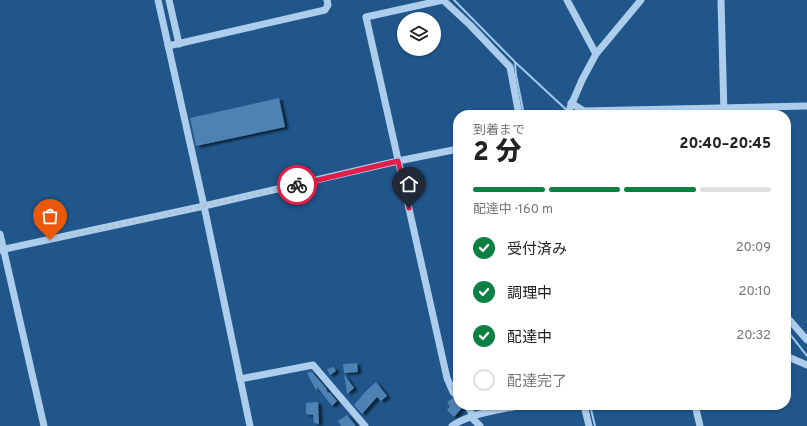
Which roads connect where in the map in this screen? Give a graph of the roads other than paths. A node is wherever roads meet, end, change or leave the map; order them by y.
1 (158, 0) edge
2 (169, 0) edge
3 (327, 0) edge
4 (443, 0) edge
5 (566, 0) edge
6 (641, 0) edge
7 (721, 0) edge
8 (179, 44) junction
9 (168, 46) junction
10 (596, 54) junction
11 (572, 104) junction
12 (807, 106) edge
13 (518, 110) edge
14 (569, 110) edge
15 (582, 110) edge
16 (724, 110) edge
17 (741, 110) edge
18 (453, 150) edge
19 (398, 161) junction
20 (204, 206) junction
21 (0, 234) edge
22 (2, 250) edge
23 (791, 322) edge
24 (807, 340) edge
25 (791, 358) edge
26 (807, 365) edge
27 (240, 379) junction
28 (453, 392) edge
29 (470, 410) edge
30 (499, 410) edge
31 (585, 410) edge
32 (696, 410) edge
33 (472, 416) junction
34 (44, 426) edge
35 (250, 426) edge
36 (365, 426) edge
37 (452, 426) edge
38 (480, 426) edge
39 (589, 426) edge
40 (700, 426) edge

1 - 9 street
2 - 8 street
3 - 8 street
4 - 13 street
4 - 19 street
5 - 10 street
6 - 10 street
7 - 16 street
8 - 9 street
9 - 20 street
10 - 11 street
11 - 14 street
11 - 15 street
12 - 17 street
18 - 19 street
19 - 20 street
19 - 28 street
20 - 22 street
20 - 27 street
21 - 22 street
22 - 34 street
23 - 24 street
25 - 26 street
27 - 35 street
27 - 36 street
29 - 33 street
30 - 33 street
31 - 39 street
32 - 40 street
33 - 37 street
33 - 38 street

